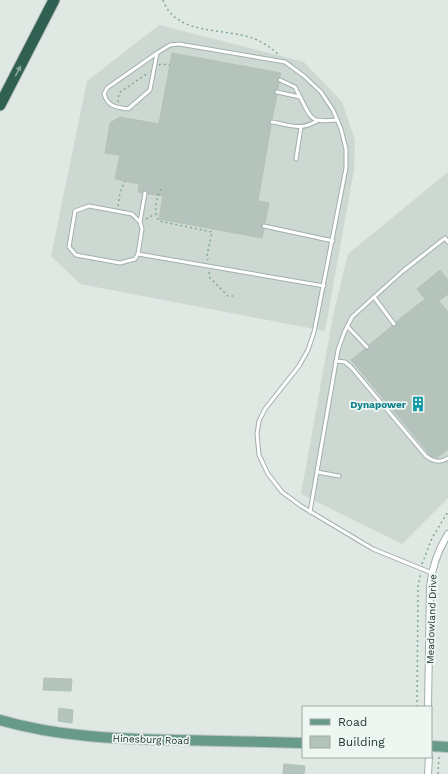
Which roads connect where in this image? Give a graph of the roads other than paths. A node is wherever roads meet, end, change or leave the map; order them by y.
1 (54, 0) edge
2 (157, 53) junction
3 (280, 80) dead end
4 (277, 92) dead end
5 (300, 96) junction
6 (0, 105) edge
7 (317, 120) junction
8 (337, 120) junction
9 (272, 122) dead end
10 (301, 127) junction
11 (296, 159) dead end
12 (145, 193) dead end
13 (140, 222) junction
14 (264, 226) dead end
15 (332, 241) junction
16 (448, 242) edge
17 (138, 254) junction
18 (324, 286) junction
19 (374, 297) junction
20 (394, 324) dead end
21 (347, 326) junction
22 (367, 347) dead end
23 (336, 361) junction
24 (448, 458) edge
25 (317, 472) junction
26 (339, 476) dead end
27 (310, 512) junction
28 (448, 534) edge
29 (432, 572) junction
30 (428, 706) edge
31 (0, 720) edge
32 (302, 743) edge
33 (428, 758) edge
34 (428, 774) edge

6 -> 1 highway
2 - 2 lane
2 - 8 lane
3 - 5 lane
4 - 5 lane
5 - 7 lane
7 - 8 lane
7 - 10 lane
8 - 15 lane
9 - 10 lane
10 - 11 lane
12 - 13 lane
13 - 17 lane
13 - 17 lane
14 - 15 lane
15 - 18 lane
16 - 19 lane
17 - 18 lane
18 - 27 lane
19 - 20 lane
19 - 21 lane
21 - 22 lane
21 - 23 lane
23 - 24 lane
23 - 25 lane
25 - 26 lane
25 - 27 lane
27 - 29 lane
28 - 29 street, Meadowland Drive
29 - 30 street, Meadowland Drive
31 - 32 main road, Hinesburg Road
33 - 34 street

